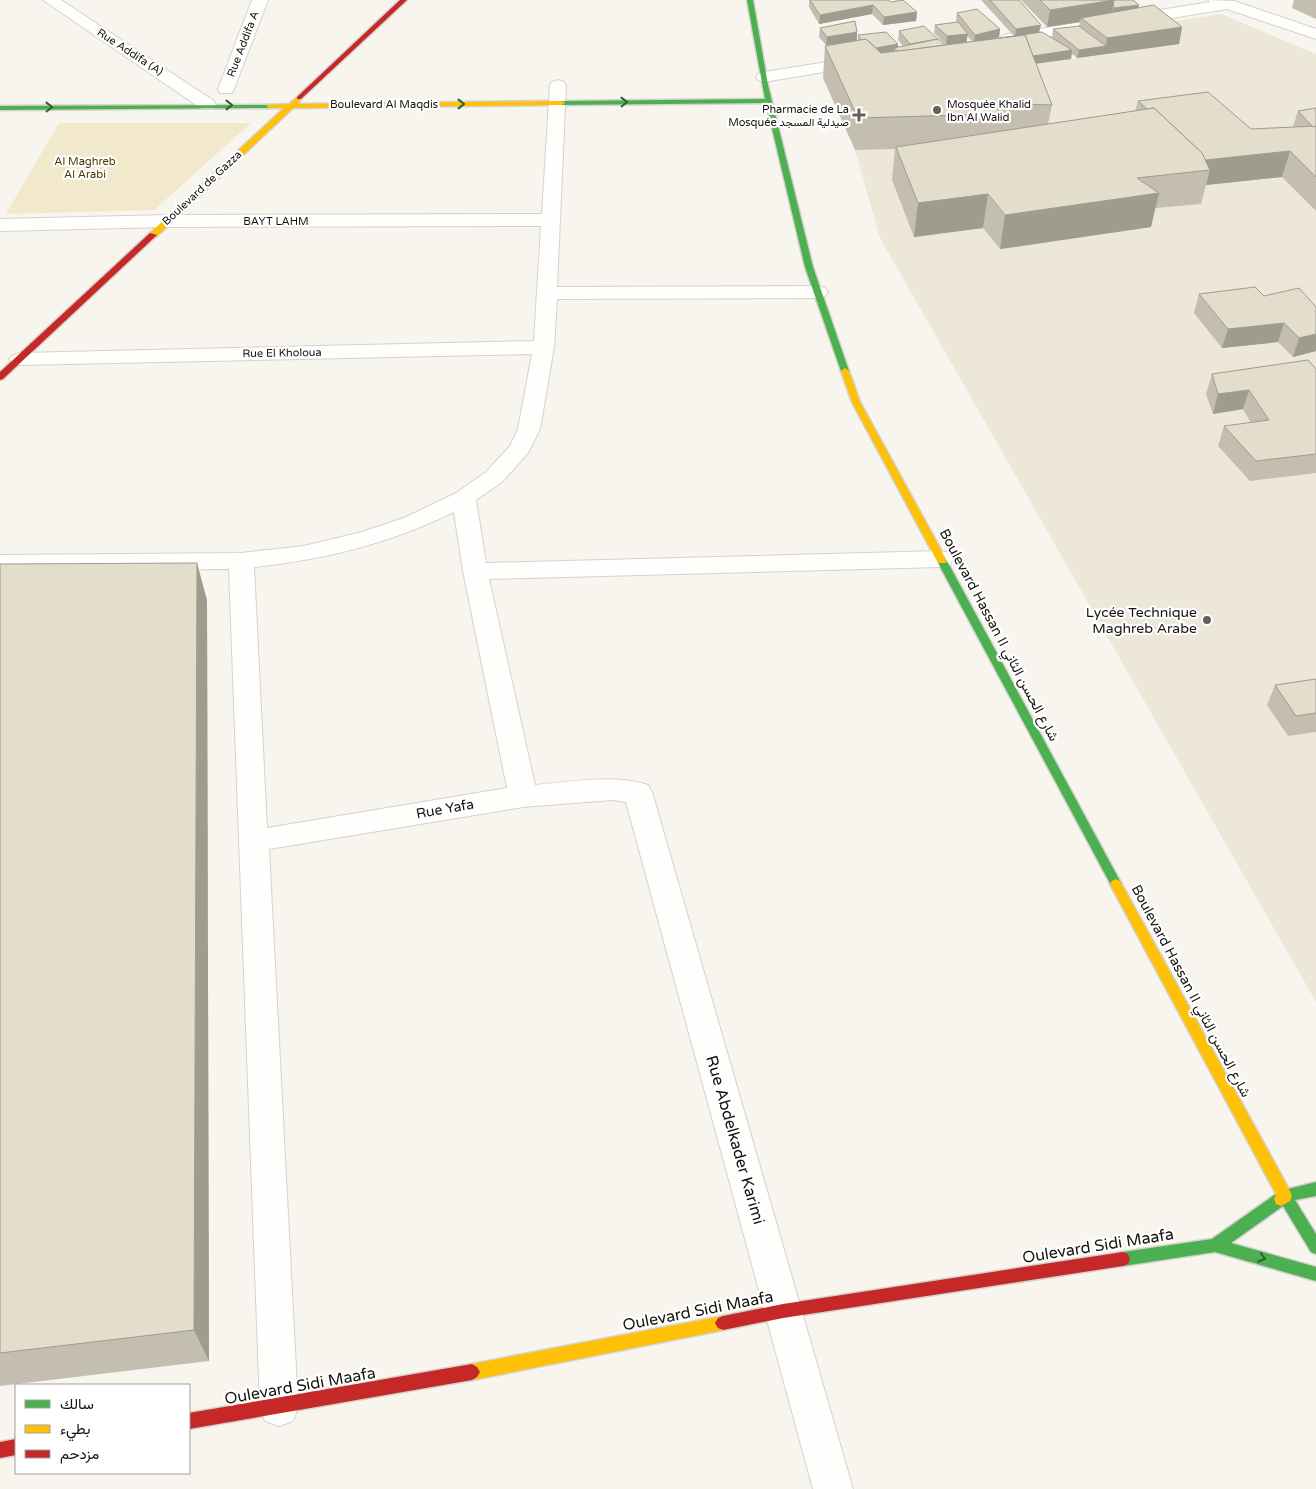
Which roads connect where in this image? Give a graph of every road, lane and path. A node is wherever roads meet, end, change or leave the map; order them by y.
1 (51, 0) edge
2 (260, 0) edge
3 (404, 0) edge
4 (750, 0) edge
5 (1222, 2) edge
6 (1316, 34) edge
7 (993, 42) edge
8 (878, 59) edge
9 (762, 82) junction
10 (290, 88) dead end
11 (308, 88) junction
12 (327, 88) dead end
13 (167, 89) dead end
14 (186, 89) junction
15 (221, 89) joint
16 (558, 89) junction
17 (769, 100) junction
18 (290, 104) junction
19 (208, 105) junction
20 (0, 108) edge
21 (552, 220) junction
22 (167, 221) junction
23 (0, 225) edge
24 (818, 292) junction
25 (547, 293) junction
26 (544, 347) junction
27 (20, 359) junction
28 (0, 377) edge
29 (464, 498) junction
30 (941, 560) junction
31 (241, 561) junction
32 (0, 563) edge
33 (475, 571) junction
34 (638, 792) joint
35 (523, 796) junction
36 (253, 841) junction
37 (1316, 1189) edge
38 (1285, 1196) junction
39 (1216, 1245) junction
40 (1316, 1246) edge
41 (1316, 1274) edge
42 (783, 1311) junction
43 (280, 1407) junction
44 (190, 1421) edge
45 (15, 1447) edge
46 (0, 1450) edge
47 (833, 1489) edge

1 - 14 street, Rue Addifa (A)
2 - 15 street, Rue Addifa A
3 - 11 main road, Boulevard de Gazza
4 - 9 main road, Boulevard Hassan II شارع الحسن الثاني
5 - 6 street
5 - 7 street
8 - 9 street
9 - 17 main road, Boulevard Hassan II شارع الحسن الثاني
10 - 11 main road, Boulevard Al Maqdis
11 - 12 main road, Boulevard Al Maqdis
11 - 18 main road, Boulevard de Gazza
13 - 14 main road
14 - 15 main road
14 - 19 street, Rue Addifa (A)
16 -> 17 main road, Boulevard Al Maqdis
18 -> 16 main road, Boulevard Al Maqdis
16 - 21 street
17 - 24 main road, Boulevard Hassan II شارع الحسن الثاني
19 -> 18 main road, Boulevard Al Maqdis
18 - 22 main road, Boulevard de Gazza
20 -> 19 main road, Boulevard Al Maqdis
21 - 22 street, BAYT LAHM
21 - 25 street
22 - 23 street, BAYT LAHM
22 - 27 main road, Boulevard de Gazza
24 - 25 street
24 - 30 main road, Boulevard Hassan II شارع الحسن الثاني
25 - 26 street
26 - 27 street, Rue El Kholoua
26 - 29 street
27 - 28 main road, Boulevard de Gazza
29 - 31 street
29 - 33 street
30 - 33 street
30 - 38 main road, Boulevard Hassan II شارع الحسن الثاني
31 - 32 street
31 - 36 street
33 - 35 street
34 - 35 street, Rue Yafa
34 - 42 street, Rue Abdelkader Karimi
35 - 36 street, Rue Yafa
36 - 43 street
37 - 38 main road
38 - 39 main road
38 - 40 main road, Boulevard Hassan II شارع الحسن الثاني
39 -> 41 main road
39 - 42 main road, Oulevard Sidi Maafa
42 - 43 main road, Oulevard Sidi Maafa
42 - 47 street, Rue Abdelkader Karimi
43 - 44 main road, Oulevard Sidi Maafa
45 - 46 main road

